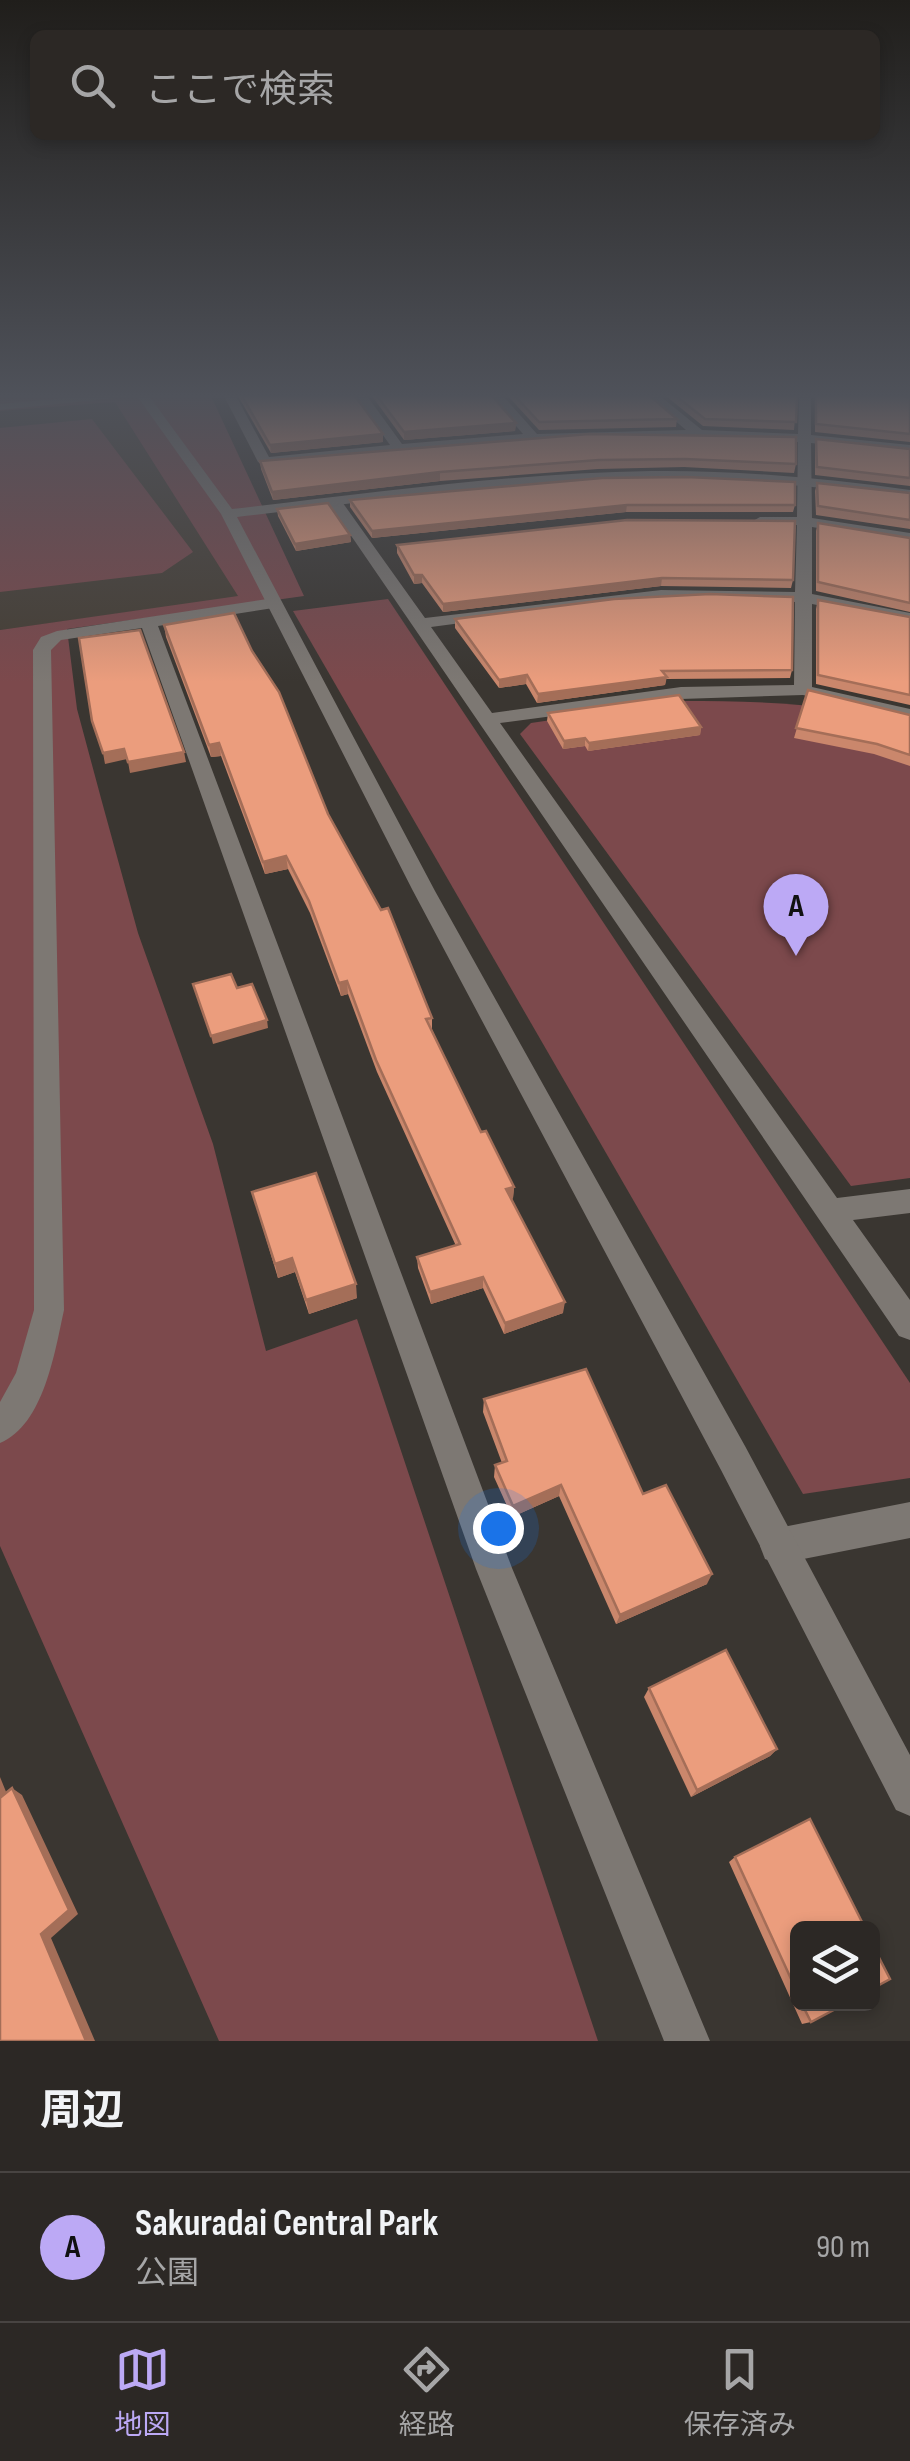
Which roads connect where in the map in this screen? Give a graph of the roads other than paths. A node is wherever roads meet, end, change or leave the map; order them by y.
1 (212, 491) edge
2 (460, 491) edge
3 (804, 491) edge
4 (334, 502) junction
5 (228, 514) junction
6 (745, 521) edge
7 (805, 522) junction
8 (910, 538) edge
9 (804, 598) junction
10 (274, 603) junction
11 (910, 618) edge
12 (148, 622) junction
13 (423, 623) junction
14 (803, 690) junction
15 (910, 715) edge
16 (490, 719) junction
17 (910, 1202) edge
18 (832, 1211) junction
19 (910, 1326) edge
20 (0, 1427) edge
21 (910, 1520) edge
22 (778, 1546) junction
23 (910, 1796) edge
24 (687, 2041) edge

1 - 5 street
2 - 4 street
3 - 7 street
4 - 5 street
4 - 13 street
5 - 10 street
6 - 7 street
7 - 8 street
7 - 9 street
9 - 11 street
9 - 13 street
9 - 14 street
10 - 12 street
10 - 22 street
12 - 20 street
12 - 24 street
13 - 16 street
14 - 15 street
14 - 16 street
16 - 18 street
17 - 18 street
18 - 19 street
21 - 22 street
22 - 23 street

